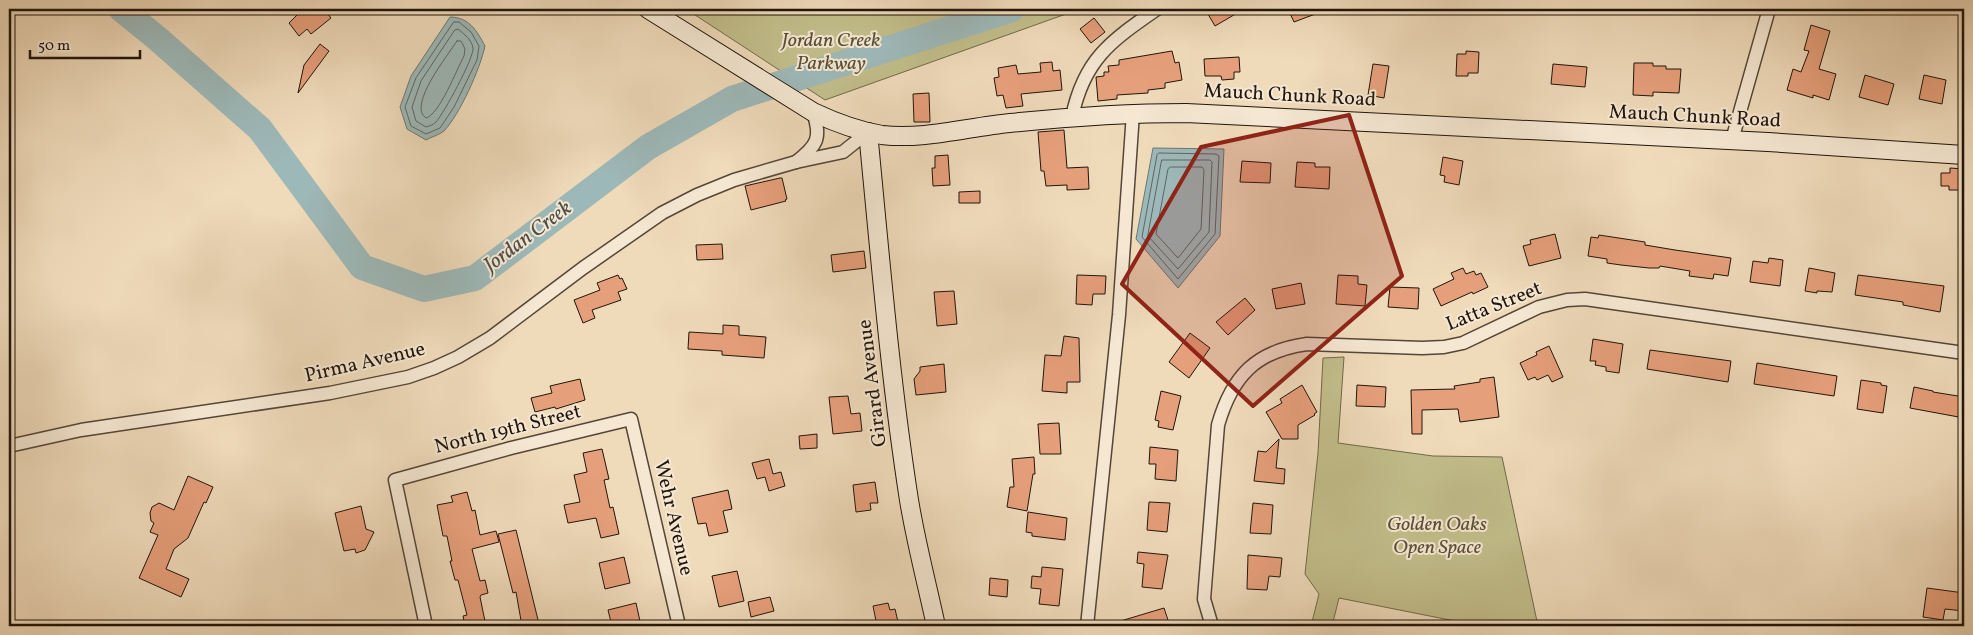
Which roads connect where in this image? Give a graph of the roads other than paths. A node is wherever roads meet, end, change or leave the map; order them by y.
1 (648, 9) edge
2 (1157, 9) edge
3 (1769, 9) edge
4 (813, 112) junction
5 (1133, 113) junction
6 (1072, 117) junction
7 (868, 132) junction
8 (1732, 140) junction
9 (1964, 155) edge
10 (796, 162) junction
11 (1964, 353) edge
12 (631, 419) joint
13 (9, 446) edge
14 (426, 626) edge
15 (679, 626) edge
16 (936, 626) edge
17 (1087, 626) edge
18 (1212, 626) edge

1 - 4 main road, Mauch Chunk Road
2 - 6 street
3 - 8 street
4 - 7 main road, Mauch Chunk Road
4 - 10 street, Pirma Avenue
5 - 6 main road, Mauch Chunk Road
5 - 8 main road, Mauch Chunk Road
5 - 17 street
6 - 7 main road, Mauch Chunk Road
7 - 10 street, Pirma Avenue
7 - 16 main road, Girard Avenue
8 - 9 main road, Mauch Chunk Road
10 - 13 street, Pirma Avenue
11 - 18 street, Latta Street
12 - 14 street, North 19th Street
12 - 15 street, Wehr Avenue

